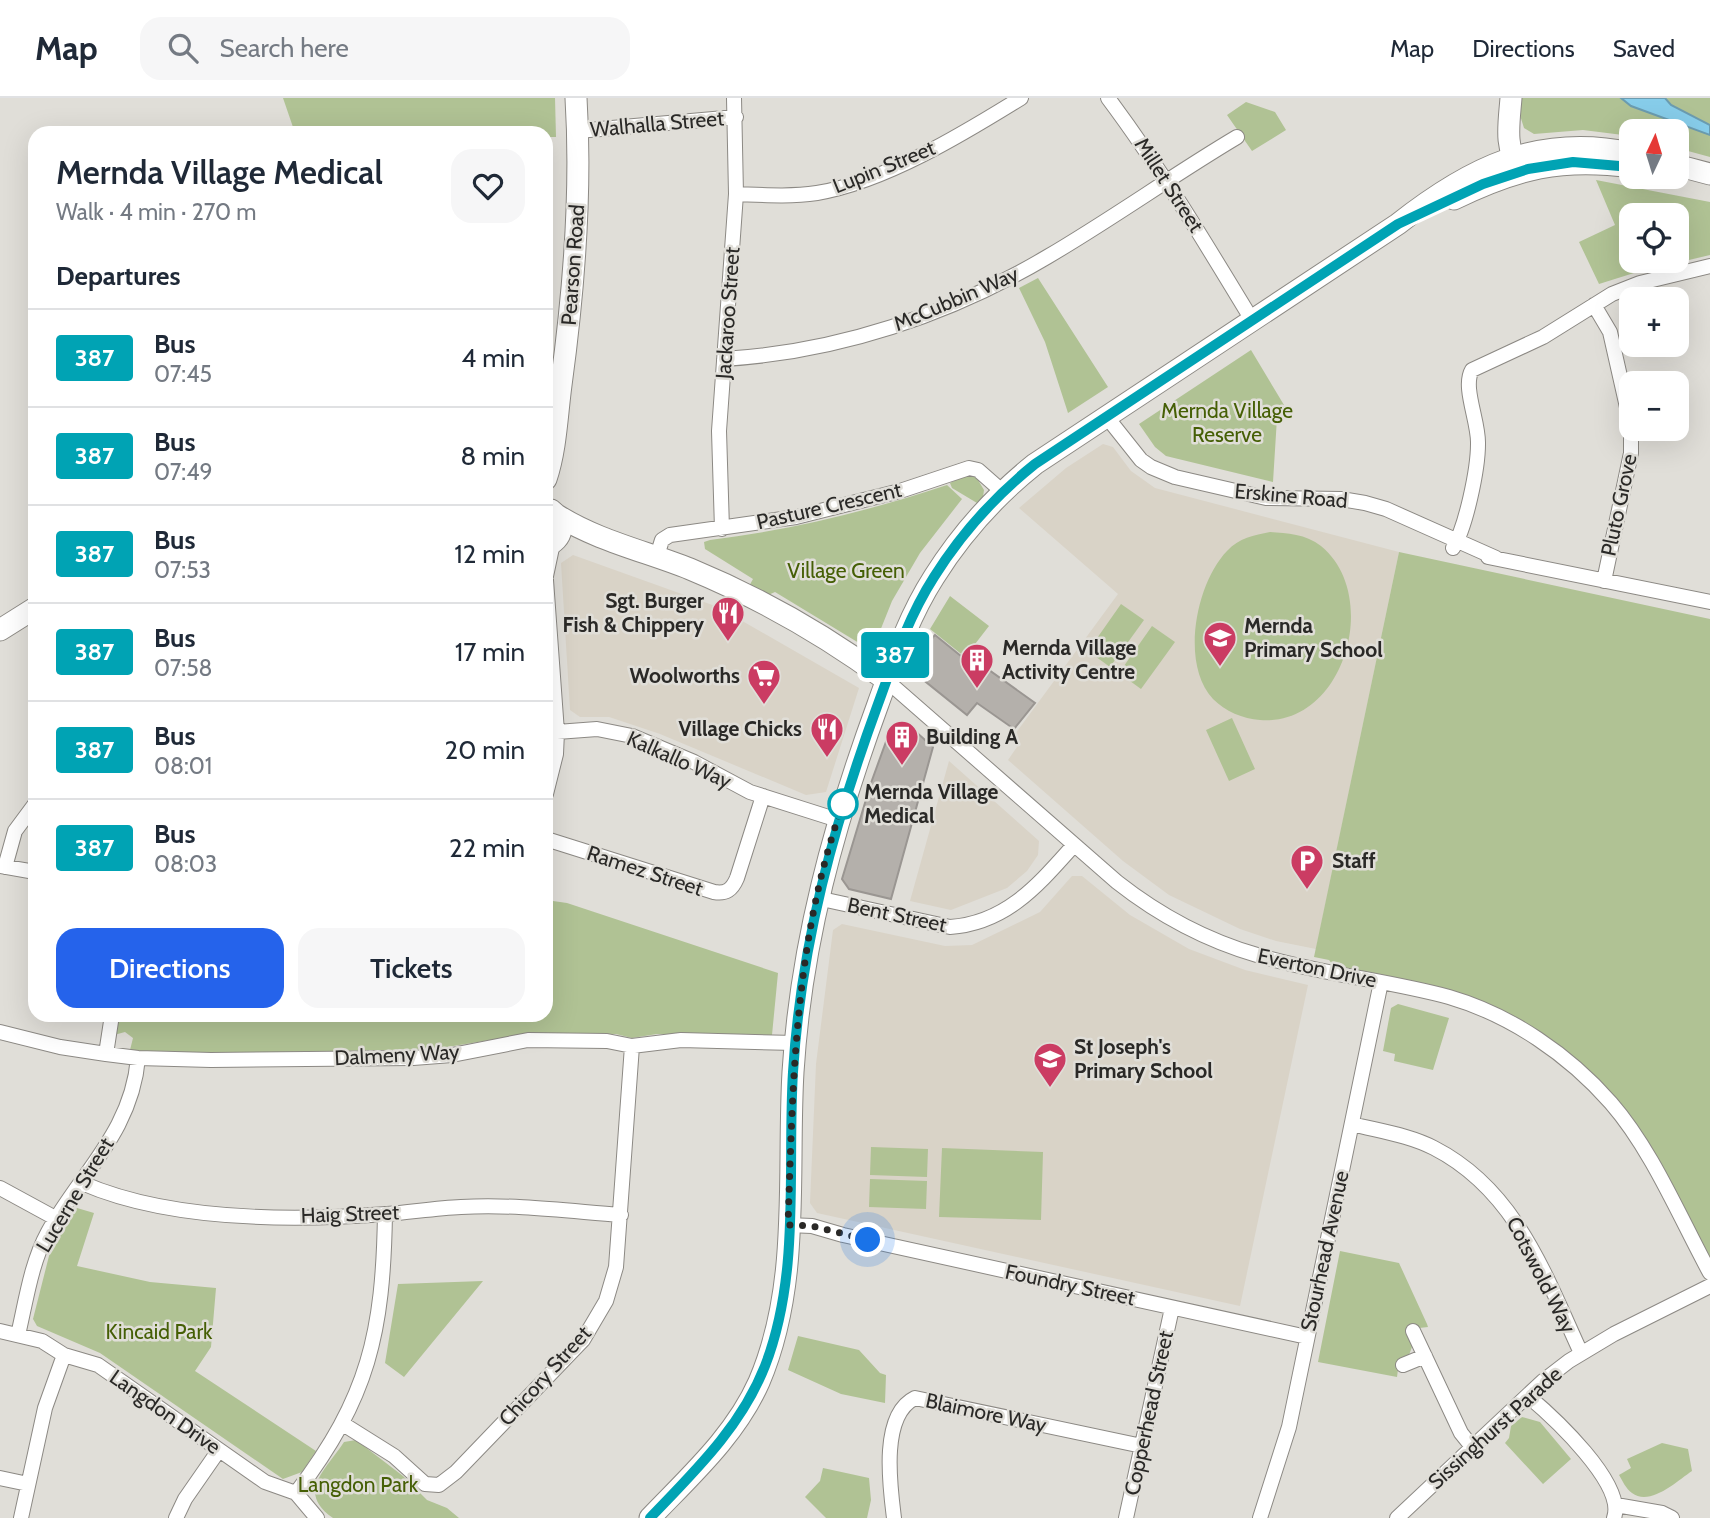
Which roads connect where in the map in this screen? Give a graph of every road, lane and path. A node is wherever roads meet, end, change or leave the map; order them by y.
1 (576, 98) edge
2 (734, 98) edge
3 (1021, 98) edge
4 (1108, 98) edge
5 (1511, 98) edge
6 (736, 117) junction
7 (578, 131) junction
8 (1237, 137) dead end
9 (1619, 151) edge
10 (1519, 161) junction
11 (1619, 166) edge
12 (1689, 169) edge
13 (1689, 175) edge
14 (1710, 176) edge
15 (1167, 181) junction
16 (736, 194) junction
17 (1710, 266) edge
18 (1594, 305) junction
19 (1255, 318) junction
20 (724, 359) junction
21 (1619, 373) edge
22 (1111, 413) junction
23 (553, 431) edge
24 (1631, 441) edge
25 (1003, 492) junction
26 (553, 513) edge
27 (553, 514) edge
28 (722, 529) junction
29 (592, 536) junction
30 (553, 542) edge
31 (553, 544) edge
32 (1455, 545) junction
33 (657, 556) junction
34 (1604, 581) junction
35 (1706, 603) edge
36 (28, 612) edge
37 (0, 630) edge
38 (886, 680) junction
39 (553, 702) edge
40 (557, 732) junction
41 (553, 766) edge
42 (763, 796) junction
43 (28, 813) edge
44 (838, 820) junction
45 (553, 841) edge
46 (1074, 845) junction
47 (2, 866) edge
48 (28, 871) edge
49 (817, 898) junction
50 (1381, 982) junction
51 (111, 1022) edge
52 (0, 1032) edge
53 (795, 1043) junction
54 (632, 1046) junction
55 (106, 1054) junction
56 (138, 1058) junction
57 (1352, 1124) junction
58 (82, 1184) junction
59 (0, 1188) edge
60 (385, 1214) junction
61 (621, 1215) junction
62 (57, 1219) junction
63 (788, 1229) junction
64 (1710, 1273) edge
65 (1710, 1286) edge
66 (1172, 1308) junction
67 (0, 1331) edge
68 (1413, 1331) dead end
69 (18, 1335) junction
70 (1307, 1337) junction
71 (1581, 1353) junction
72 (64, 1356) junction
73 (1425, 1356) junction
74 (1404, 1365) dead end
75 (1528, 1395) junction
76 (342, 1424) junction
77 (1142, 1447) junction
78 (1473, 1448) junction
79 (219, 1450) junction
80 (0, 1478) edge
81 (28, 1484) junction
82 (296, 1493) junction
83 (1615, 1514) edge
84 (21, 1518) edge
85 (176, 1518) edge
86 (317, 1518) edge
87 (650, 1518) edge
88 (894, 1518) edge
89 (1126, 1518) edge
90 (1260, 1518) edge
91 (1397, 1518) edge
92 (1672, 1518) edge

1 - 7 street, Pearson Road
2 - 6 street, Jackaroo Street
3 - 16 street, Lupin Street
4 - 15 street, Millet Street
5 - 10 street
6 - 7 street, Walhalla Street
6 - 16 street, Jackaroo Street
7 - 23 street, Pearson Road
8 - 15 street, McCubbin Way
9 - 10 street
10 - 11 street
10 - 19 street
12 - 14 street
13 - 14 street
15 - 19 street, Millet Street
15 - 20 street, McCubbin Way
16 - 20 street, Jackaroo Street
17 - 18 street
18 - 21 street, Pluto Grove
18 - 32 street
19 - 22 street
20 - 28 street, Jackaroo Street
22 - 25 street
22 - 32 street, Erskine Road
24 - 34 street, Pluto Grove
25 - 28 street, Pasture Crescent
25 - 38 street
26 - 29 street
27 - 30 street, Pearson Road
28 - 33 street, Pasture Crescent
29 - 31 street
29 - 33 street
32 - 34 street, Erskine Road
33 - 38 street
34 - 35 street, Erskine Road
36 - 37 street
38 - 44 street
38 - 46 street, Everton Drive
39 - 40 street
40 - 41 street
40 - 42 street, Kalkallo Way
42 - 44 street, Kalkallo Way
42 - 45 street, Ramez Street
43 - 47 street
44 - 49 street
46 - 49 street, Bent Street
46 - 50 street, Everton Drive
47 - 48 street
49 - 53 street
50 - 57 street, Stourhead Avenue
50 - 64 street, Everton Drive
51 - 55 street
52 - 55 street, Dalmeny Way
53 - 54 street, Dalmeny Way
53 - 63 street
54 - 56 street, Dalmeny Way
54 - 61 street, Chicory Street
55 - 56 street, Dalmeny Way
56 - 58 street, Lucerne Street
57 - 70 street, Stourhead Avenue
57 - 71 street, Cotswold Way
58 - 60 street, Haig Street
58 - 62 street, Lucerne Street
59 - 62 street
60 - 61 street, Haig Street
60 - 76 street
61 - 76 street, Chicory Street
62 - 69 street, Lucerne Street
63 - 66 street, Foundry Street
63 - 87 street
65 - 71 street, Sissinghurst Parade
66 - 70 street, Foundry Street
66 - 77 street, Copperhead Street
67 - 69 street, Langdon Drive
68 - 73 street
69 - 72 street, Langdon Drive
70 - 90 street, Stourhead Avenue
71 - 75 street, Sissinghurst Parade
72 - 79 street, Langdon Drive
72 - 81 street
73 - 74 street
73 - 78 street
75 - 78 street, Sissinghurst Parade
75 - 83 street
76 - 82 street
77 - 88 street, Blaimore Way
77 - 89 street, Copperhead Street
78 - 91 street, Sissinghurst Parade
79 - 82 street, Langdon Drive
79 - 85 street
80 - 81 street
81 - 84 street
82 - 86 street, Langdon Drive
83 - 92 street

